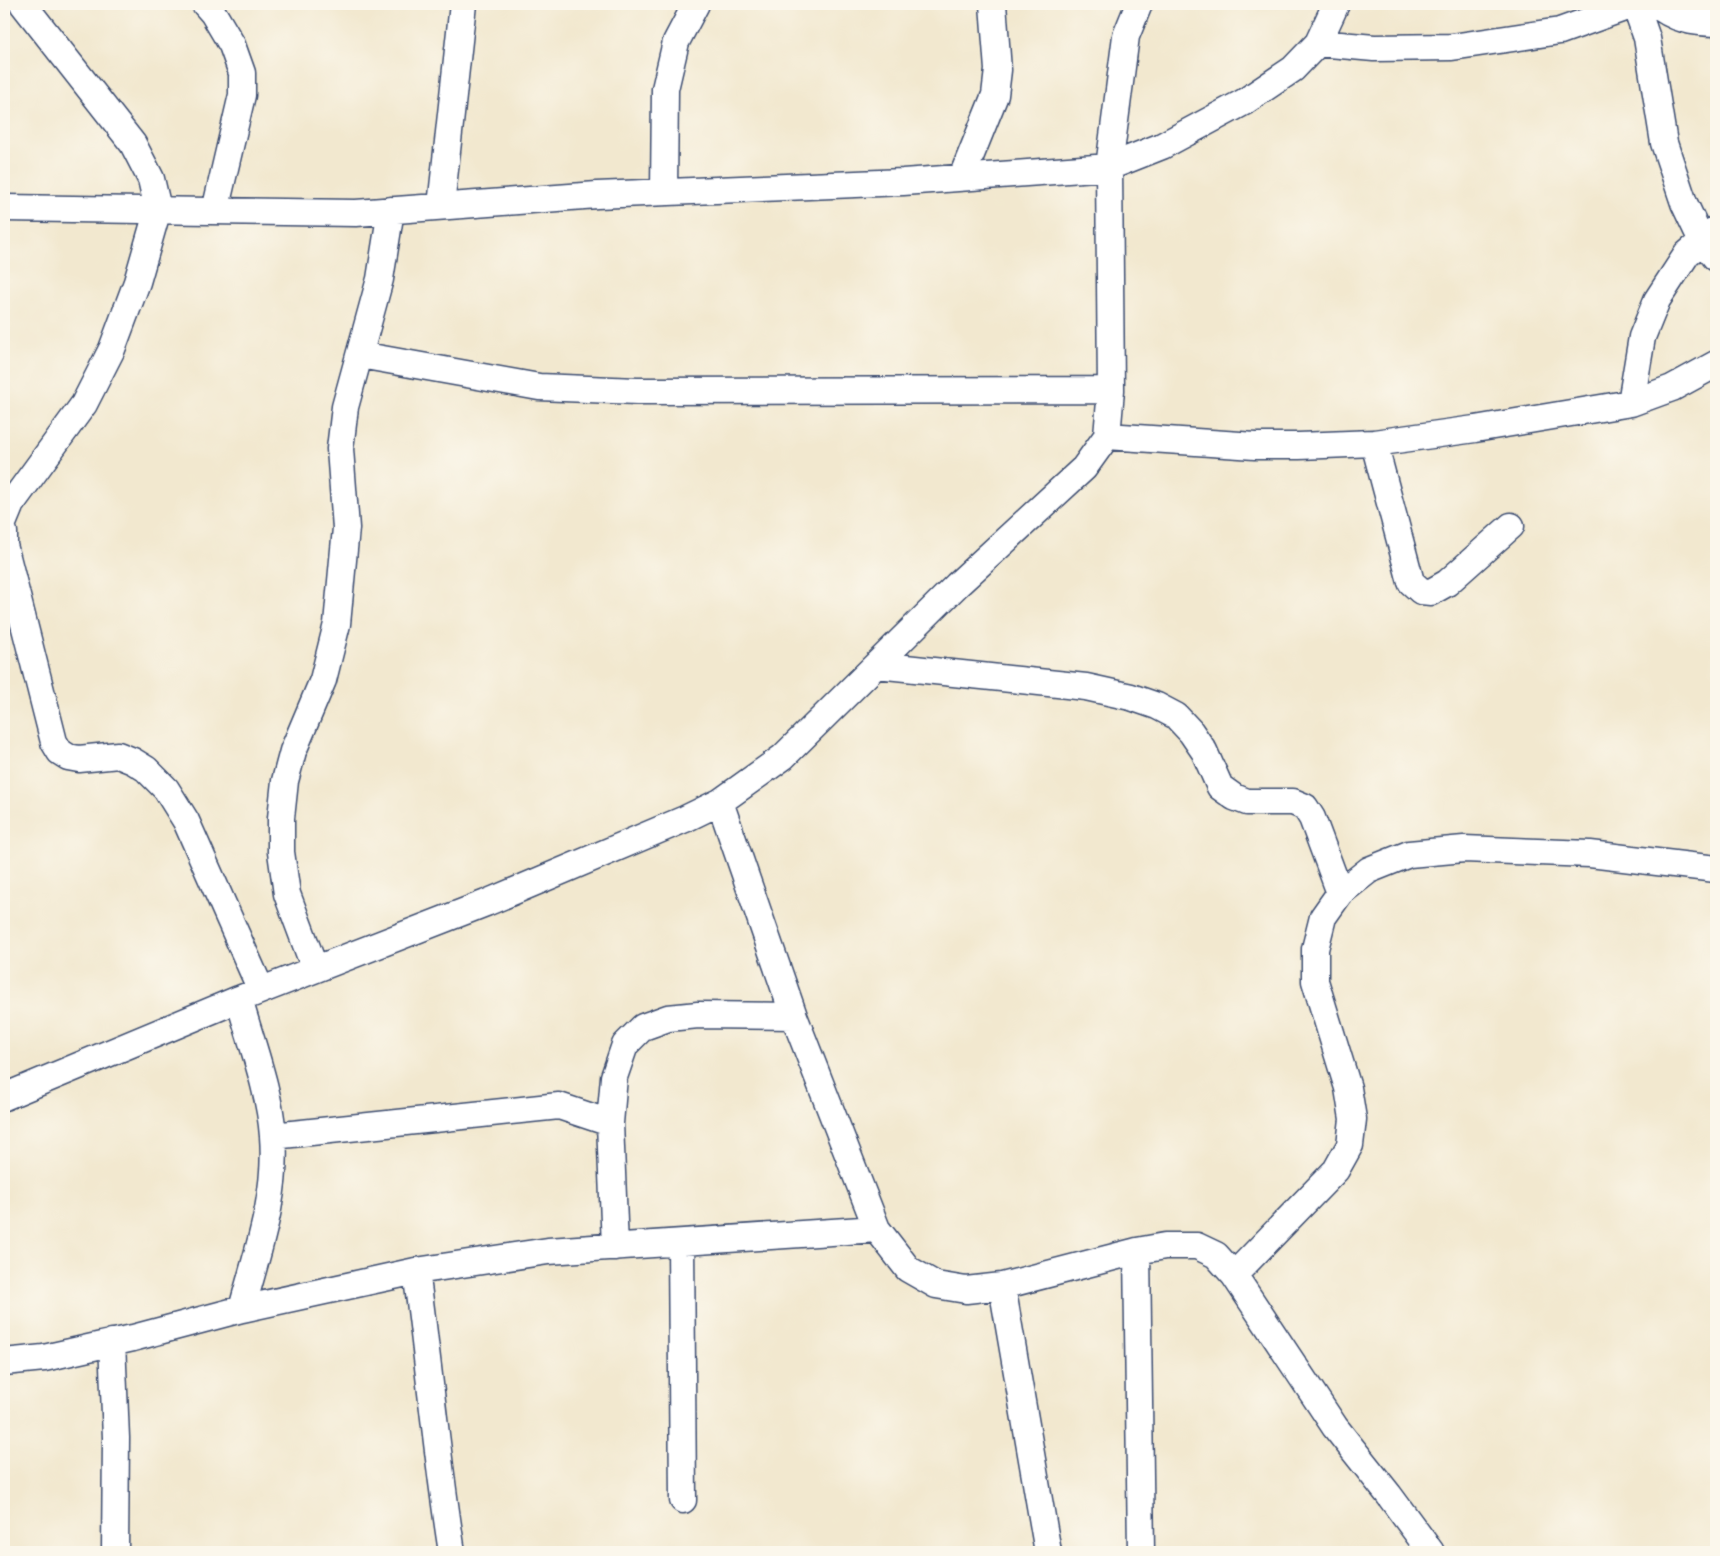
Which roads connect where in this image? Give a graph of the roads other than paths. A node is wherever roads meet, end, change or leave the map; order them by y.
1 (23, 4) edge
2 (205, 4) edge
3 (463, 4) edge
4 (696, 4) edge
5 (993, 4) edge
6 (1139, 4) edge
7 (1336, 4) edge
8 (1635, 4) edge
9 (1656, 4) edge
10 (1716, 23) edge
11 (1318, 43) junction
12 (1109, 167) junction
13 (962, 177) junction
14 (664, 192) junction
15 (441, 206) junction
16 (4, 208) edge
17 (158, 209) junction
18 (391, 210) junction
19 (215, 211) junction
20 (1711, 243) edge
21 (360, 355) junction
22 (1716, 364) edge
23 (1111, 390) junction
24 (1631, 403) junction
25 (1107, 436) junction
26 (1374, 443) junction
27 (4, 520) edge
28 (1511, 526) dead end
29 (4, 532) edge
30 (10, 594) edge
31 (877, 665) junction
32 (720, 802) junction
33 (1716, 869) edge
34 (1340, 893) junction
35 (315, 969) junction
36 (250, 995) junction
37 (794, 1016) junction
38 (4, 1097) edge
39 (610, 1122) junction
40 (273, 1136) junction
41 (877, 1229) junction
42 (681, 1243) junction
43 (615, 1247) junction
44 (1137, 1252) junction
45 (416, 1271) junction
46 (1234, 1274) junction
47 (1002, 1286) junction
48 (242, 1309) junction
49 (112, 1342) junction
50 (4, 1362) edge
51 (683, 1500) dead end
52 (114, 1552) edge
53 (452, 1552) edge
54 (1048, 1552) edge
55 (1141, 1552) edge
56 (1430, 1552) edge

1 - 17 street
2 - 19 street
3 - 15 street
4 - 14 street
5 - 13 street
6 - 12 street
7 - 11 street
8 - 11 street
8 - 20 street
9 - 10 street
11 - 12 street
12 - 13 street
12 - 23 street
13 - 14 street
14 - 15 street
15 - 18 street
16 - 17 street
17 - 19 street
17 - 27 street
18 - 19 street
18 - 21 street
20 - 24 street
21 - 23 street
21 - 35 street
22 - 24 street
23 - 25 street
24 - 26 street
25 - 26 street
25 - 31 street
26 - 28 street
29 - 30 street
30 - 36 street
31 - 32 street
31 - 34 street
32 - 35 street
32 - 37 street
33 - 34 street
34 - 46 street
35 - 36 street
36 - 38 street
36 - 40 street
37 - 39 street
37 - 41 street
39 - 40 street
39 - 43 street
40 - 48 street
41 - 42 street
41 - 47 street
42 - 43 street
42 - 51 street
43 - 45 street
44 - 46 street
44 - 47 street
44 - 55 street
45 - 48 street
45 - 53 street
46 - 56 street
47 - 54 street
48 - 49 street
49 - 50 street
49 - 52 street

